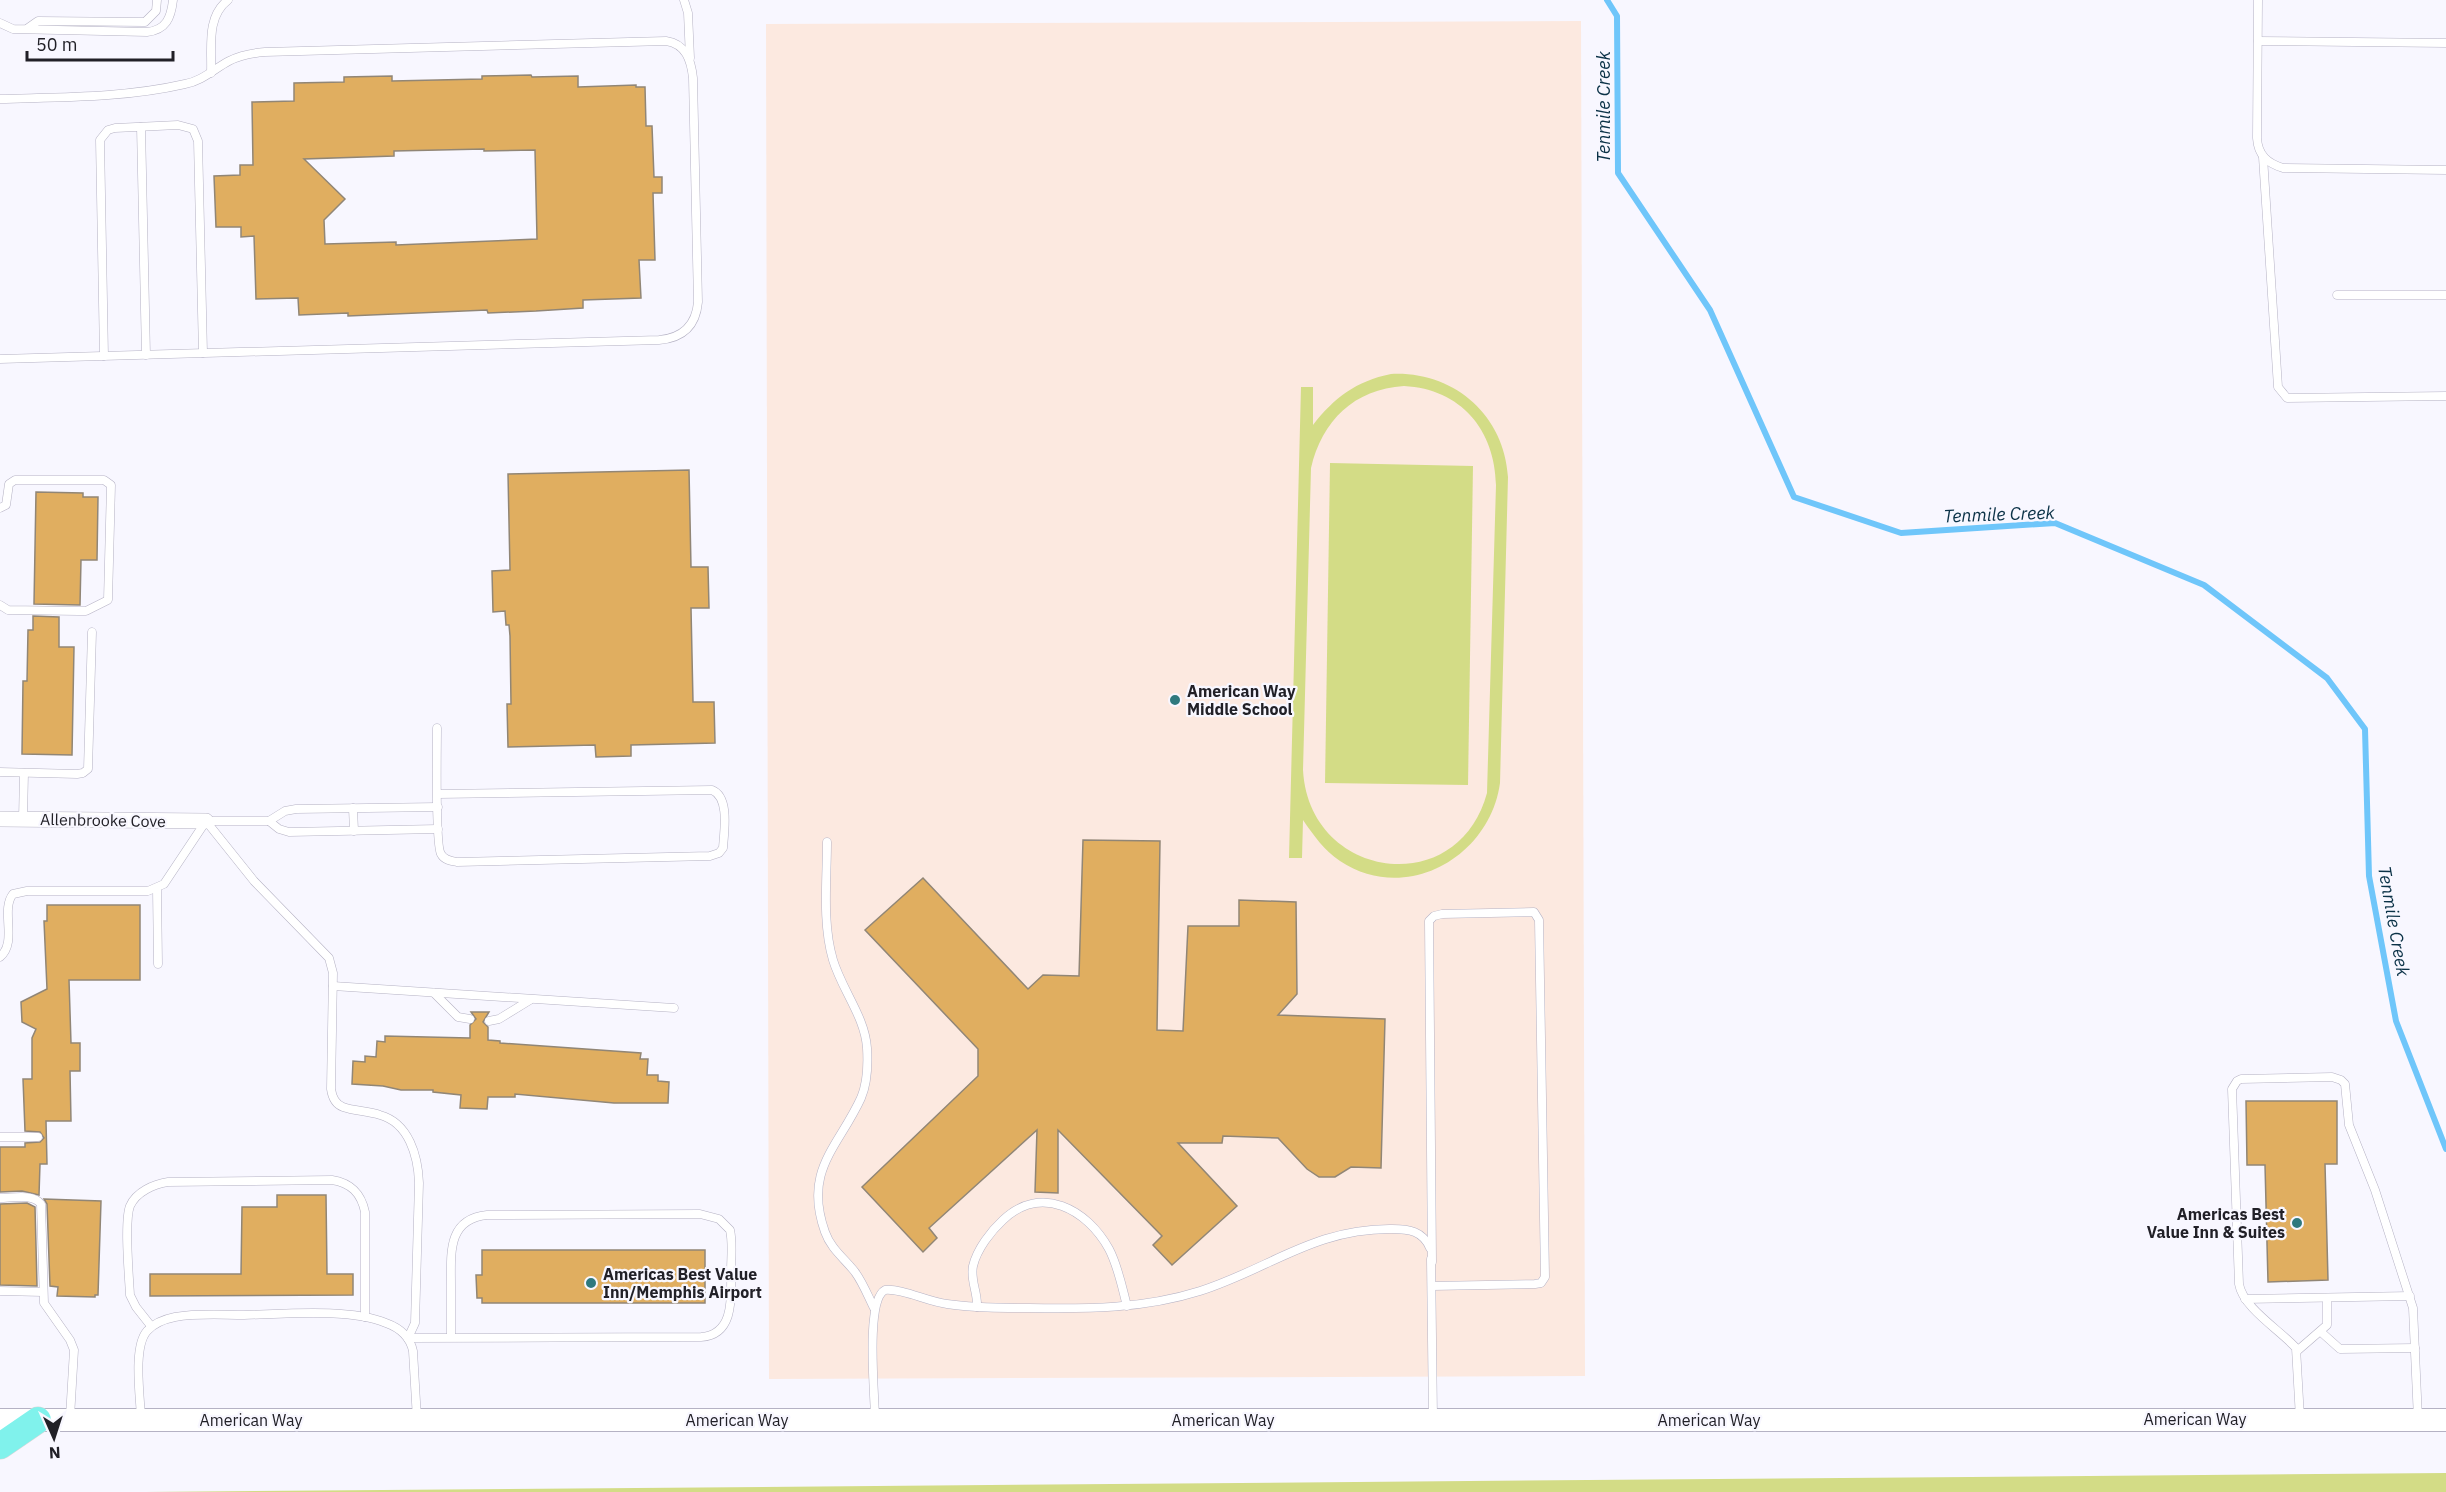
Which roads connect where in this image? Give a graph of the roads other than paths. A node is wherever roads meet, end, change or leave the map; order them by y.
1 (158, 0) edge
2 (172, 0) edge
3 (228, 0) edge
4 (684, 0) edge
5 (2258, 0) edge
6 (0, 23) edge
7 (26, 29) junction
8 (2258, 41) junction
9 (2446, 43) edge
10 (690, 59) junction
11 (211, 73) junction
12 (0, 99) edge
13 (141, 127) junction
14 (2263, 157) junction
15 (2446, 170) edge
16 (2337, 295) dead end
17 (2446, 295) edge
18 (203, 353) junction
19 (146, 355) junction
20 (104, 356) junction
21 (0, 359) edge
22 (2446, 396) edge
23 (0, 508) edge
24 (0, 605) edge
25 (92, 632) dead end
26 (437, 728) dead end
27 (0, 772) edge
28 (24, 774) junction
29 (438, 794) junction
30 (438, 807) junction
31 (353, 808) junction
32 (0, 819) edge
33 (23, 819) junction
34 (206, 821) junction
35 (269, 821) junction
36 (438, 829) junction
37 (354, 831) junction
38 (827, 842) dead end
39 (157, 889) junction
40 (0, 957) edge
41 (158, 964) dead end
42 (333, 986) junction
43 (434, 993) junction
44 (531, 999) junction
45 (674, 1008) dead end
46 (470, 1019) dead end
47 (489, 1021) dead end
48 (0, 1137) edge
49 (38, 1137) dead end
50 (0, 1198) edge
51 (1432, 1262) junction
52 (1432, 1286) junction
53 (0, 1291) edge
54 (43, 1292) junction
55 (2410, 1296) junction
56 (2327, 1298) junction
57 (2245, 1299) junction
58 (1126, 1306) junction
59 (977, 1307) junction
60 (874, 1308) junction
61 (364, 1317) junction
62 (151, 1326) junction
63 (2321, 1332) junction
64 (408, 1338) junction
65 (451, 1338) junction
66 (2415, 1348) junction
67 (2297, 1351) junction
68 (2300, 1419) junction
69 (0, 1420) edge
70 (38, 1420) junction
71 (141, 1420) junction
72 (417, 1420) junction
73 (875, 1420) junction
74 (1433, 1420) junction
75 (2418, 1420) junction
76 (2446, 1420) edge
77 (70, 1421) junction
78 (0, 1446) edge

1 - 7 lane
2 - 7 lane
3 - 11 lane
4 - 10 lane
5 - 8 lane
6 - 7 lane
8 - 9 lane
8 - 14 lane
10 - 11 lane
10 - 18 lane
11 - 12 lane
13 - 18 lane
13 - 19 lane
13 - 20 lane
14 - 15 lane
14 - 22 lane
16 - 17 lane
18 - 19 lane
19 - 20 lane
20 - 21 lane
23 - 24 lane
25 - 28 lane
26 - 29 lane
27 - 28 lane
28 - 33 lane
29 - 30 lane
29 - 36 lane
30 - 31 lane
30 - 36 lane
31 - 35 lane
31 - 37 lane
32 - 33 street, Allenbrooke Cove
33 - 34 street, Allenbrooke Cove
34 - 35 lane
34 - 39 lane
34 - 42 lane
35 - 37 lane
36 - 37 lane
38 - 60 lane
39 - 40 lane
39 - 41 lane
42 - 43 lane
42 - 64 lane
43 - 44 lane
43 - 46 lane
44 - 45 lane
44 - 47 lane
48 - 49 lane
50 - 54 lane
51 - 52 lane
51 - 52 lane
51 - 58 lane
52 - 74 lane
53 - 54 lane
54 - 77 lane
55 - 56 lane
55 - 57 lane
55 - 66 lane
56 - 57 lane
56 - 63 lane
57 - 67 lane
58 - 59 lane
58 - 59 lane
59 - 60 lane
60 - 73 lane
61 - 62 lane
61 - 62 lane
61 - 64 lane
62 - 71 lane
63 - 66 lane
63 - 67 lane
64 - 65 lane
64 - 72 lane
65 - 65 lane
66 - 75 lane
67 - 68 lane
68 - 74 main road, American Way
68 - 75 main road, American Way
69 - 70 main road, American Way
70 - 77 main road, American Way
70 - 78 main road
71 - 72 main road, American Way
71 - 77 main road, American Way
72 - 73 main road, American Way
73 - 74 main road, American Way
75 - 76 main road, American Way

